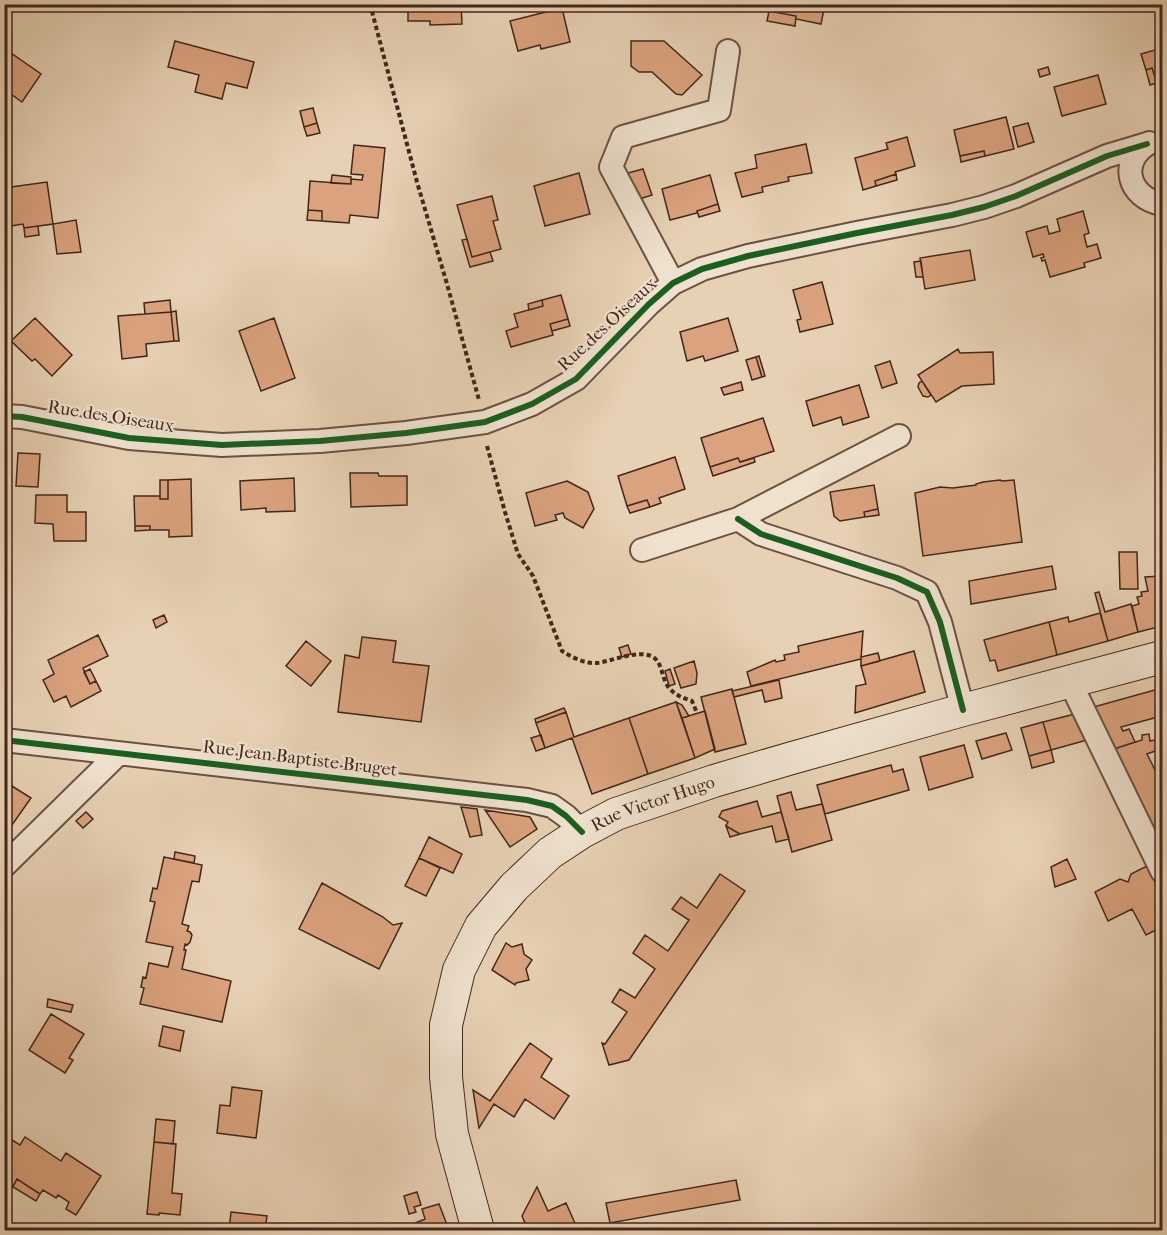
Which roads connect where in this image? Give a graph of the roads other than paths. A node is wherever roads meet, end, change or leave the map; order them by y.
1 (728, 51) dead end
2 (1155, 142) edge
3 (1162, 204) edge
4 (673, 283) junction
5 (4, 416) edge
6 (899, 436) dead end
7 (738, 519) junction
8 (642, 550) dead end
9 (1162, 657) edge
10 (1070, 682) junction
11 (963, 711) junction
12 (4, 740) edge
13 (118, 754) junction
14 (582, 832) junction
15 (4, 866) edge
16 (1162, 871) edge
17 (478, 1230) edge

1 - 4 street
2 - 3 street
2 - 4 street, Rue des Oiseaux
4 - 5 street, Rue des Oiseaux
6 - 7 street
7 - 8 street
7 - 11 street
9 - 10 main road, Rue Victor Hugo
10 - 11 main road, Rue Victor Hugo
10 - 16 street
11 - 14 main road, Rue Victor Hugo
12 - 13 street, Rue Jean Baptiste Bruget
13 - 14 street, Rue Jean Baptiste Bruget
13 - 15 street
14 - 17 main road, Rue Victor Hugo

